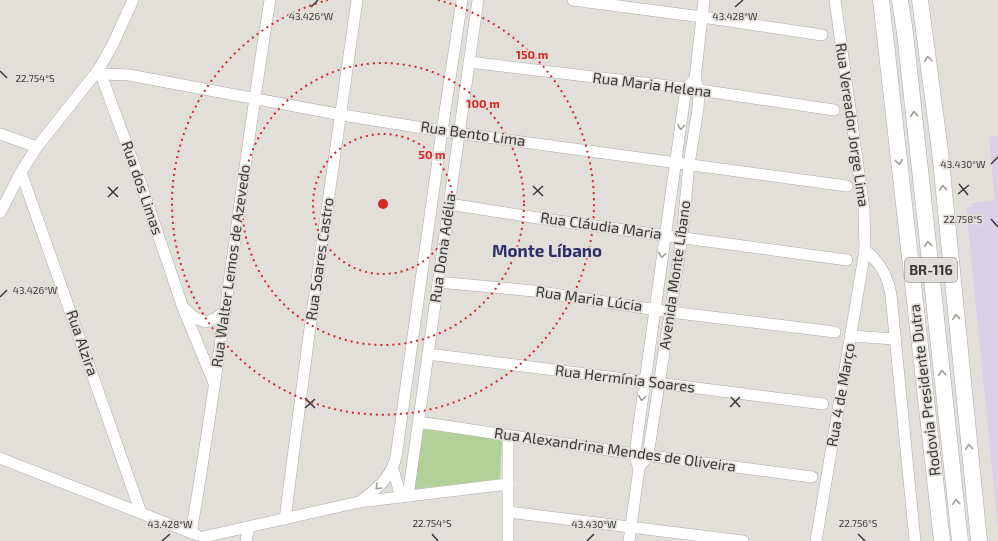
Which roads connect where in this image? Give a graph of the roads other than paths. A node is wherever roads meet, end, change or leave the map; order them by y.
1 (133, 0) edge
2 (270, 0) edge
3 (357, 0) edge
4 (462, 0) edge
5 (478, 0) edge
6 (573, 0) edge
7 (704, 0) edge
8 (835, 0) edge
9 (870, 0) edge
10 (881, 0) edge
11 (900, 0) edge
12 (920, 0) edge
13 (702, 17) junction
14 (822, 35) dead end
15 (470, 62) junction
16 (100, 71) junction
17 (695, 78) junction
18 (686, 88) junction
19 (699, 90) junction
20 (254, 99) junction
21 (834, 110) dead end
22 (342, 115) junction
23 (895, 123) junction
24 (442, 131) junction
25 (459, 133) junction
26 (0, 134) edge
27 (37, 147) junction
28 (676, 162) junction
29 (689, 164) junction
30 (22, 172) junction
31 (846, 186) dead end
32 (449, 204) junction
33 (0, 213) edge
34 (665, 235) junction
35 (682, 237) junction
36 (866, 250) junction
37 (847, 260) dead end
38 (438, 282) junction
39 (183, 308) junction
40 (655, 309) junction
41 (226, 310) junction
42 (670, 312) junction
43 (835, 332) dead end
44 (851, 336) junction
45 (895, 339) junction
46 (428, 354) junction
47 (644, 381) junction
48 (214, 384) junction
49 (659, 384) junction
50 (823, 404) dead end
51 (418, 422) junction
52 (508, 436) junction
53 (635, 454) junction
54 (648, 456) junction
55 (0, 458) edge
56 (639, 468) junction
57 (394, 469) junction
58 (812, 477) dead end
59 (508, 484) junction
60 (404, 497) junction
61 (359, 502) junction
62 (508, 512) junction
63 (141, 514) junction
64 (285, 519) junction
65 (250, 527) junction
66 (631, 527) junction
67 (191, 533) junction
68 (205, 540) edge
69 (246, 541) edge
70 (508, 541) edge
71 (629, 541) edge
72 (743, 541) edge
73 (816, 541) edge
74 (915, 541) edge
75 (942, 541) edge
76 (960, 541) edge
77 (979, 541) edge

1 - 16 street
2 - 20 street, Rua Walter Lemos de Azevedo
3 - 22 street, Rua Soares Castro
4 - 24 street, Rua Dona Adélia
5 - 15 street, Rua Dona Adélia
6 - 13 street
7 - 13 street, Avenida Monte Líbano
8 - 36 street, Rua Vereador Jorge Lima
9 - 23 highway, BR-116
10 - 23 highway, Rodovia Presidente Dutra / BR-116
76 -> 11 highway, Rodovia Presidente Dutra / BR-116
77 -> 12 highway, BR-116
13 - 14 street
13 - 17 street, Avenida Monte Líbano
15 - 18 street, Rua Maria Helena
15 - 25 street, Rua Dona Adélia
16 - 20 street, Rua Bento Lima
16 - 27 street
16 - 39 street, Rua dos Limas
17 - 18 street
17 - 19 street, Avenida Monte Líbano
18 - 19 street, Rua Maria Helena
18 -> 28 street, Avenida Monte Líbano
19 - 21 street, Rua Maria Helena
19 - 29 street, Avenida Monte Líbano
20 - 22 street, Rua Bento Lima
20 - 41 street, Rua Walter Lemos de Azevedo
22 - 24 street, Rua Bento Lima
22 - 64 street, Rua Soares Castro
23 -> 75 highway, Rodovia Presidente Dutra / BR-116
24 - 25 street, Rua Bento Lima
24 - 57 street, Rua Dona Adélia
25 - 28 street, Rua Bento Lima
25 - 32 street, Rua Dona Adélia
26 - 27 street
27 - 30 street
28 - 29 street, Rua Bento Lima
28 - 34 street, Avenida Monte Líbano
29 - 31 street, Rua Bento Lima
29 - 35 street, Avenida Monte Líbano
30 - 33 street
30 - 63 street, Rua Alzira
32 - 34 street, Rua Cláudia Maria
32 - 38 street, Rua Dona Adélia
34 - 35 street, Rua Cláudia Maria
34 -> 40 street, Avenida Monte Líbano
35 - 37 street, Rua Cláudia Maria
35 - 42 street, Avenida Monte Líbano
36 - 44 street, Rua 4 de Março
36 - 45 street
38 - 40 street, Rua Maria Lúcia
38 - 46 street, Rua Dona Adélia
39 - 41 street
39 - 48 street, Rua dos Limas
40 - 42 street, Rua Maria Lúcia
40 - 47 street, Avenida Monte Líbano
41 - 48 street, Rua Walter Lemos de Azevedo
42 - 43 street, Rua Maria Lúcia
42 - 49 street, Avenida Monte Líbano
44 - 45 street
44 - 73 street, Rua 4 de Março
45 - 74 street
46 - 47 street, Rua Hermínia Soares
46 - 51 street, Rua Dona Adélia
47 - 49 street, Rua Hermínia Soares
47 -> 53 street, Avenida Monte Líbano
48 - 67 street, Rua Walter Lemos de Azevedo
49 - 50 street, Rua Hermínia Soares
49 - 54 street, Avenida Monte Líbano
51 - 52 street, Rua Alexandrina Mendes de Oliveira
51 - 60 street, Rua Dona Adélia
52 - 53 street, Rua Alexandrina Mendes de Oliveira
52 - 59 street
53 - 54 street, Rua Alexandrina Mendes de Oliveira
53 - 56 street, Avenida Monte Líbano
54 - 56 street, Avenida Monte Líbano
54 - 58 street, Rua Alexandrina Mendes de Oliveira
55 - 63 street
56 - 66 street, Avenida Monte Líbano
57 - 60 street, Rua Dona Adélia
57 -> 61 street
59 - 60 street
59 - 62 street
60 - 61 street
61 - 64 street
62 - 66 street
62 - 70 street
63 - 67 street
64 - 65 street
65 - 68 street
65 - 69 street
66 - 71 street, Avenida Monte Líbano
66 - 72 street
67 - 68 street

